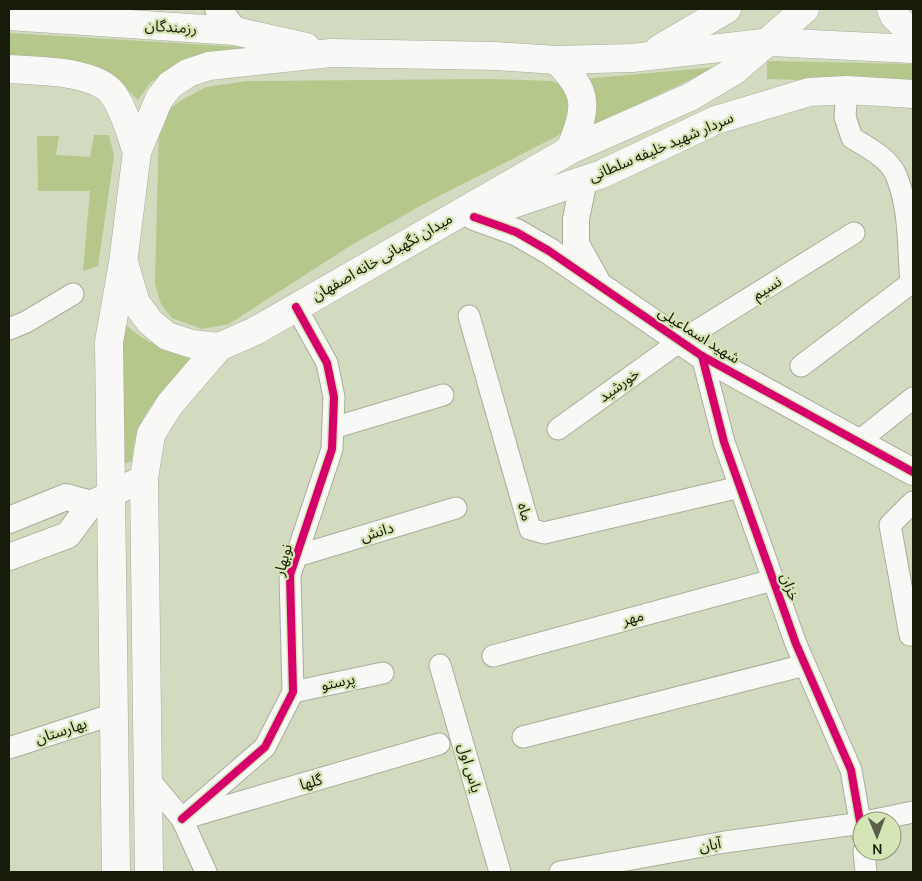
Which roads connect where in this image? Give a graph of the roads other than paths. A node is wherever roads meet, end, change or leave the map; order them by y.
1 (218, 9) edge
2 (727, 9) edge
3 (805, 9) edge
4 (891, 9) edge
5 (50, 13) edge
6 (9, 16) edge
7 (235, 31) junction
8 (913, 34) edge
9 (771, 42) junction
10 (913, 49) edge
11 (331, 53) junction
12 (646, 56) junction
13 (556, 60) junction
14 (9, 69) edge
15 (847, 90) junction
16 (913, 94) edge
17 (570, 150) junction
18 (137, 152) junction
19 (584, 180) junction
20 (474, 217) junction
21 (442, 223) junction
22 (854, 233) dead end
23 (124, 263) junction
24 (598, 282) junction
25 (912, 284) edge
26 (73, 294) dead end
27 (296, 307) junction
28 (469, 316) dead end
29 (9, 330) edge
30 (679, 342) junction
31 (219, 347) junction
32 (702, 356) junction
33 (801, 366) dead end
34 (443, 395) dead end
35 (913, 398) edge
36 (333, 428) junction
37 (558, 428) dead end
38 (858, 442) junction
39 (913, 472) edge
40 (144, 478) junction
41 (740, 487) junction
42 (102, 498) junction
43 (913, 502) edge
44 (456, 508) dead end
45 (9, 520) edge
46 (297, 556) junction
47 (9, 557) edge
48 (773, 580) junction
49 (910, 635) dead end
50 (493, 656) dead end
51 (440, 665) dead end
52 (805, 665) junction
53 (383, 673) dead end
54 (293, 692) junction
55 (114, 714) junction
56 (523, 738) dead end
57 (439, 744) dead end
58 (9, 748) edge
59 (148, 778) junction
60 (861, 811) edge
61 (182, 819) junction
62 (852, 826) edge
63 (116, 872) edge
64 (149, 872) edge
65 (206, 872) edge
66 (500, 872) edge
67 (560, 872) edge

1 - 7 street
2 - 12 main road
3 - 9 main road, میدان نگهبانی خانه اصفهان
4 - 8 main road
5 - 6 main road, رزمندگان
5 - 7 main road, رزمندگان
7 - 11 main road, رزمندگان
9 - 10 main road
9 - 12 main road
9 - 17 main road, میدان نگهبانی خانه اصفهان
11 - 13 main road
11 - 18 main road
12 - 13 main road
13 - 17 main road
14 - 18 main road
15 - 16 main road, سردار شهید خلیفه سلطانی
15 - 19 main road, سردار شهید خلیفه سلطانی
15 - 25 street
17 - 21 main road, میدان نگهبانی خانه اصفهان
18 - 23 main road
19 - 20 main road, سردار شهید خلیفه سلطانی
19 - 24 street, شهید اسماعیلی
20 - 21 main road, سردار شهید خلیفه سلطانی
20 - 24 street, شهید اسماعیلی
21 - 27 main road, میدان نگهبانی خانه اصفهان
22 - 30 street, نسیم
23 - 31 main road
23 - 42 main road
24 - 30 street, شهید اسماعیلی
25 - 33 street
26 - 29 street
27 - 31 main road, میدان نگهبانی خانه اصفهان
27 - 36 street, نوبهار
28 - 41 street, ماه
30 - 32 street, شهید اسماعیلی
30 - 37 street, خورشید
31 - 40 main road
32 - 38 street, شهید اسماعیلی
32 - 41 street, خزان
34 - 36 street
35 - 38 street
36 - 46 street, نوبهار
38 - 39 street, شهید اسماعیلی
40 - 42 street
40 - 59 main road
41 - 48 street, خزان
42 - 45 street
42 - 47 street
42 - 55 main road
43 - 49 street
44 - 46 street, دانش
46 - 54 street, نوبهار
48 - 50 street, مهر
48 - 52 street, خزان
51 - 66 street, یاس اول
52 - 56 street
52 - 60 street, خزان
53 - 54 street, پرستو
54 - 61 street, نوبهار
55 - 58 street, بهارستان
55 - 63 main road
57 - 61 street, گلها
59 - 61 street
59 - 64 main road
61 - 65 street
62 - 67 street, آبان

